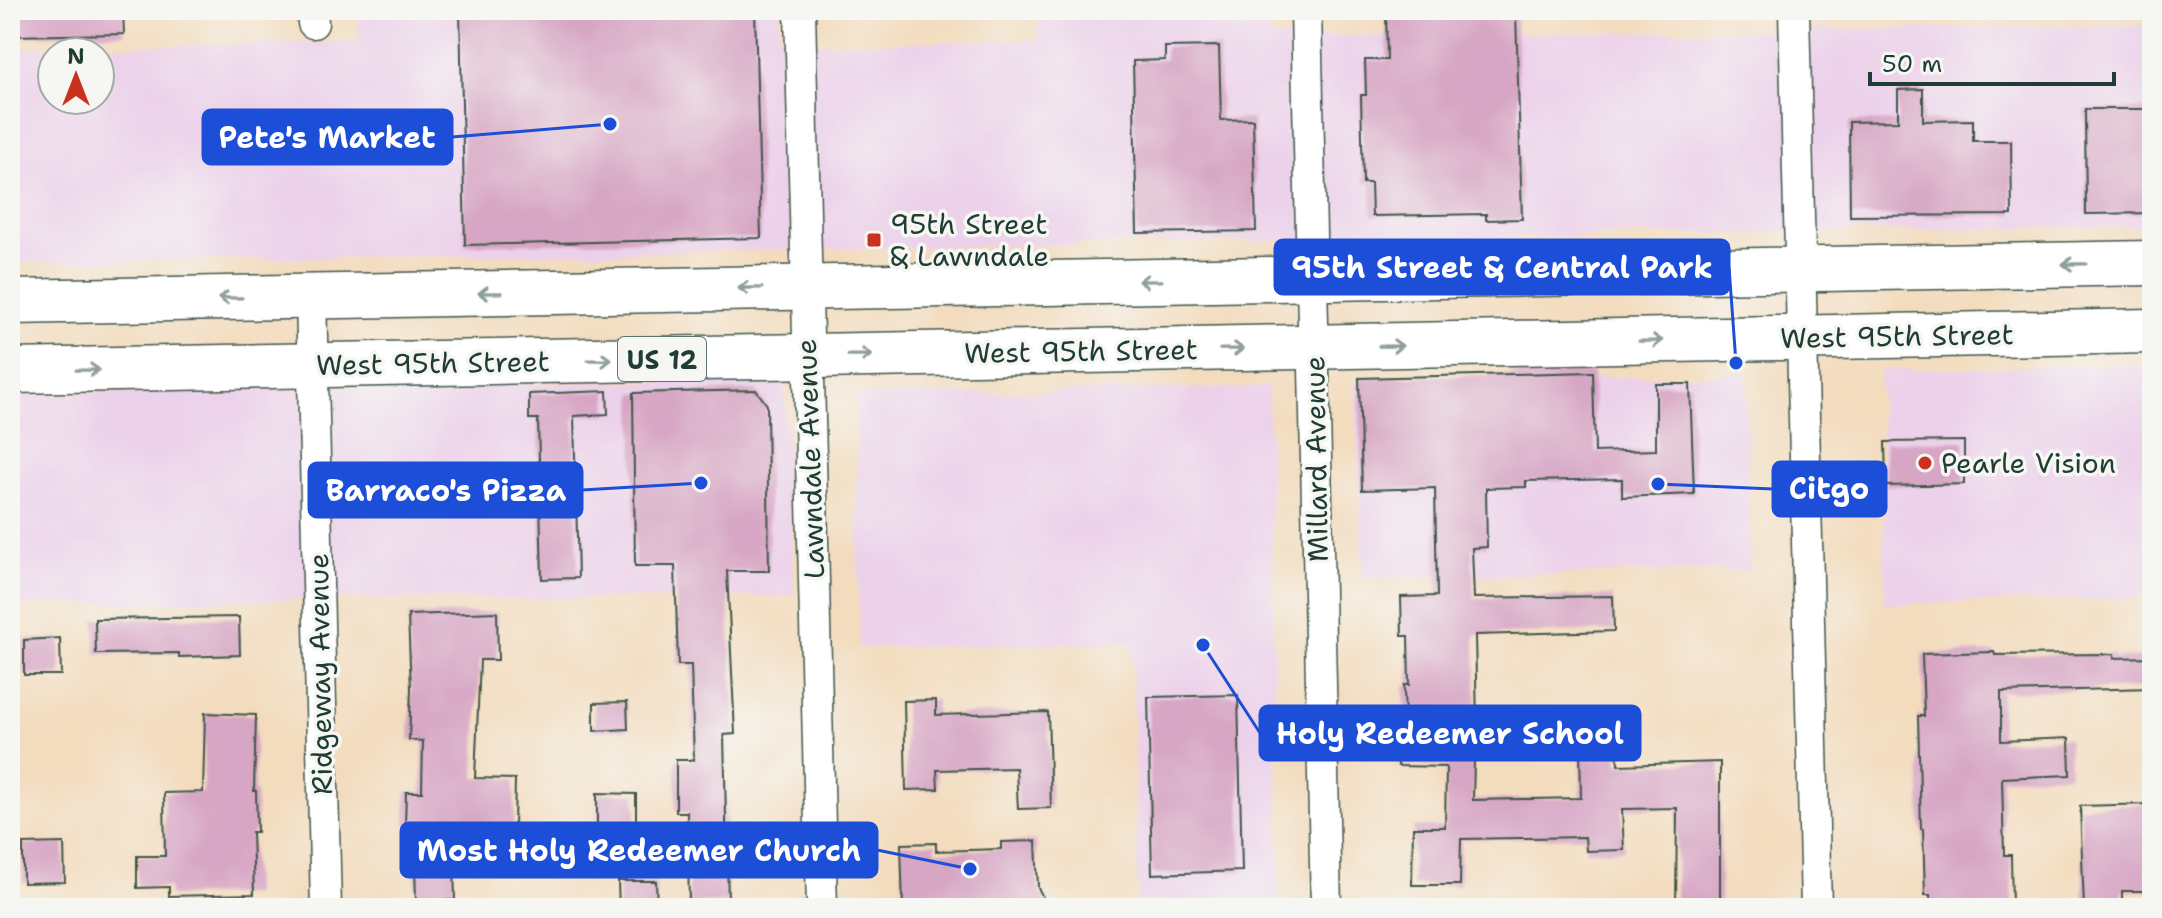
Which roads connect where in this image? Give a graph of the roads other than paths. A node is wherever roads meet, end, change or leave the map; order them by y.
1 (800, 10) edge
2 (1306, 10) edge
3 (1794, 10) edge
4 (2152, 263) edge
5 (1799, 269) junction
6 (1312, 278) junction
7 (806, 287) junction
8 (311, 296) junction
9 (10, 302) edge
10 (2152, 331) edge
11 (1801, 338) junction
12 (1314, 347) junction
13 (807, 356) junction
14 (312, 365) junction
15 (10, 371) edge
16 (326, 908) edge
17 (822, 908) edge
18 (1326, 908) edge
19 (1816, 908) edge

1 - 7 street, Lawndale Avenue
2 - 6 street, Millard Avenue
3 - 5 street
4 -> 5 main road
5 - 6 main road
5 - 11 street
6 -> 7 main road
6 - 12 street, Millard Avenue
7 -> 8 main road
7 - 13 street, Lawndale Avenue
8 -> 9 main road
8 - 14 street, Ridgeway Avenue
10 - 11 main road, West 95th Street / US 12
12 -> 11 main road, West 95th Street / US 12
11 - 19 street
13 -> 12 main road, West 95th Street / US 12
12 - 18 street, Millard Avenue
14 -> 13 main road, West 95th Street / US 12
13 - 17 street, Lawndale Avenue
15 -> 14 main road, West 95th Street / US 12
14 - 16 street, Ridgeway Avenue

